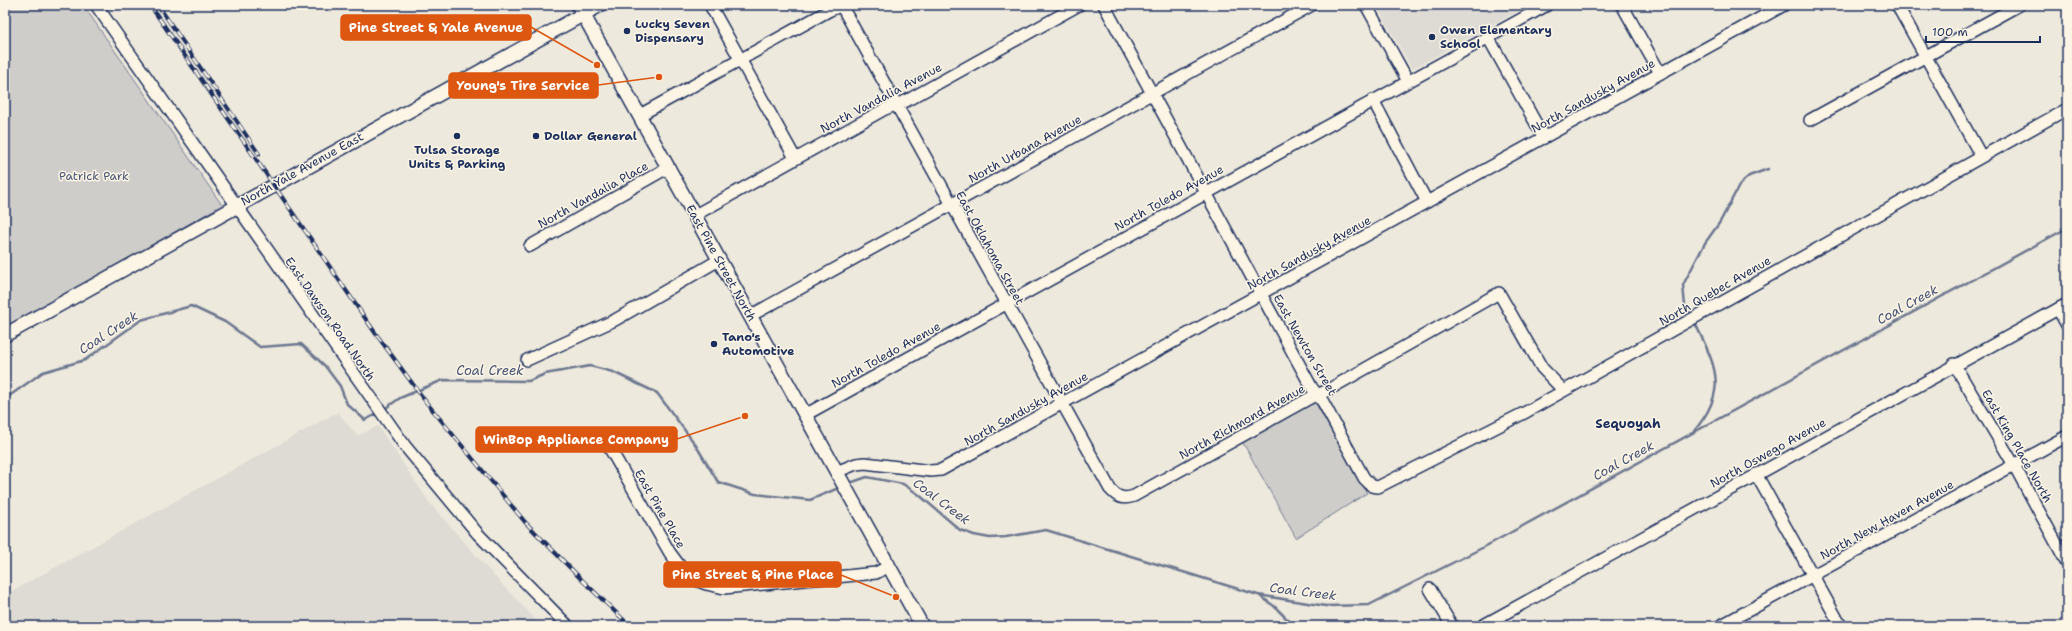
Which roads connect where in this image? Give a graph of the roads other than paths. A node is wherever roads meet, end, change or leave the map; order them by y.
1 (96, 5) edge
2 (600, 5) edge
3 (710, 5) edge
4 (842, 5) edge
5 (1079, 5) edge
6 (1104, 5) edge
7 (1312, 5) edge
8 (1366, 5) edge
9 (1547, 5) edge
10 (1622, 5) edge
11 (1784, 5) edge
12 (1898, 5) edge
13 (2019, 5) edge
14 (581, 10) edge
15 (1488, 37) junction
16 (1926, 56) junction
17 (740, 59) junction
18 (1660, 73) junction
19 (1408, 81) junction
20 (1153, 93) junction
21 (1373, 100) junction
22 (896, 105) junction
23 (2067, 109) edge
24 (640, 115) junction
25 (1810, 120) dead end
26 (1544, 138) junction
27 (1981, 156) junction
28 (796, 158) junction
29 (669, 167) junction
30 (1206, 192) junction
31 (1427, 202) junction
32 (951, 205) junction
33 (236, 206) junction
34 (695, 215) junction
35 (530, 246) dead end
36 (720, 260) junction
37 (1261, 294) junction
38 (1006, 303) junction
39 (2062, 306) edge
40 (750, 316) junction
41 (2067, 325) edge
42 (5, 335) edge
43 (527, 360) dead end
44 (1954, 364) junction
45 (1563, 390) junction
46 (1318, 395) junction
47 (1062, 404) junction
48 (805, 415) junction
49 (2067, 436) edge
50 (606, 440) dead end
51 (2014, 465) junction
52 (837, 474) junction
53 (1756, 474) junction
54 (1372, 486) joint
55 (1122, 498) joint
56 (2067, 563) edge
57 (889, 566) junction
58 (1813, 576) junction
59 (1430, 589) dead end
60 (568, 626) edge
61 (922, 626) edge
62 (1452, 626) edge
63 (1482, 626) edge
64 (1720, 626) edge
65 (1841, 626) edge

1 - 33 street, East Dawson Road North
2 - 14 main road, North Yale Avenue East
3 - 17 street
4 - 17 street
4 - 22 street, East Oklahoma Street
5 - 22 street, North Vandalia Avenue
6 - 20 street, East Newton Street
7 - 20 street, North Urbana Avenue
8 - 19 street
9 - 15 street, North Toledo Avenue
10 - 18 street
11 - 18 street, North Sandusky Avenue
12 - 16 street
13 - 16 street
14 - 24 main road, East Pine Street North
14 - 33 main road, North Yale Avenue East
15 - 19 street, North Toledo Avenue
15 - 26 street
16 - 25 street
16 - 27 street
17 - 24 street
17 - 28 street
18 - 26 street, North Sandusky Avenue
19 - 21 street, North Toledo Avenue
20 - 30 street, East Newton Street
20 - 32 street, North Urbana Avenue
21 - 30 street, North Toledo Avenue
21 - 31 street
22 - 28 street, North Vandalia Avenue
22 - 32 street, East Oklahoma Street
23 - 27 street, North Quebec Avenue
24 - 29 main road, East Pine Street North
26 - 31 street, North Sandusky Avenue
27 - 45 street, North Quebec Avenue
28 - 34 street, North Vandalia Avenue
29 - 34 main road, East Pine Street North
29 - 35 street, North Vandalia Place
30 - 37 street, East Newton Street
30 - 38 street, North Toledo Avenue
31 - 37 street, North Sandusky Avenue
32 - 38 street, East Oklahoma Street
32 - 40 street, North Urbana Avenue
33 - 42 main road, North Yale Avenue East
33 - 60 street, East Dawson Road North
34 - 36 main road, East Pine Street North
36 - 40 main road, East Pine Street North
36 - 43 street
37 - 46 street, East Newton Street
37 - 47 street, North Sandusky Avenue
38 - 47 street, East Oklahoma Street
38 - 48 street, North Toledo Avenue
39 - 41 street
39 - 44 street, North Oswego Avenue
40 - 48 main road, East Pine Street North
44 - 51 street, East King Place North
44 - 53 street, North Oswego Avenue
45 - 46 street, North Richmond Avenue
45 - 54 street, North Quebec Avenue
46 - 54 street, East Newton Street
46 - 55 street, North Richmond Avenue
47 - 52 street, North Sandusky Avenue
47 - 55 street, East Oklahoma Street
48 - 52 main road, East Pine Street North
49 - 51 street, North New Haven Avenue
50 - 57 street, East Pine Place
51 - 56 street, East King Place North
51 - 58 street, North New Haven Avenue
52 - 57 main road, East Pine Street North
53 - 58 street
53 - 63 street, North Oswego Avenue
57 - 61 main road, East Pine Street North
58 - 64 street, North New Haven Avenue
58 - 65 street
59 - 62 street

